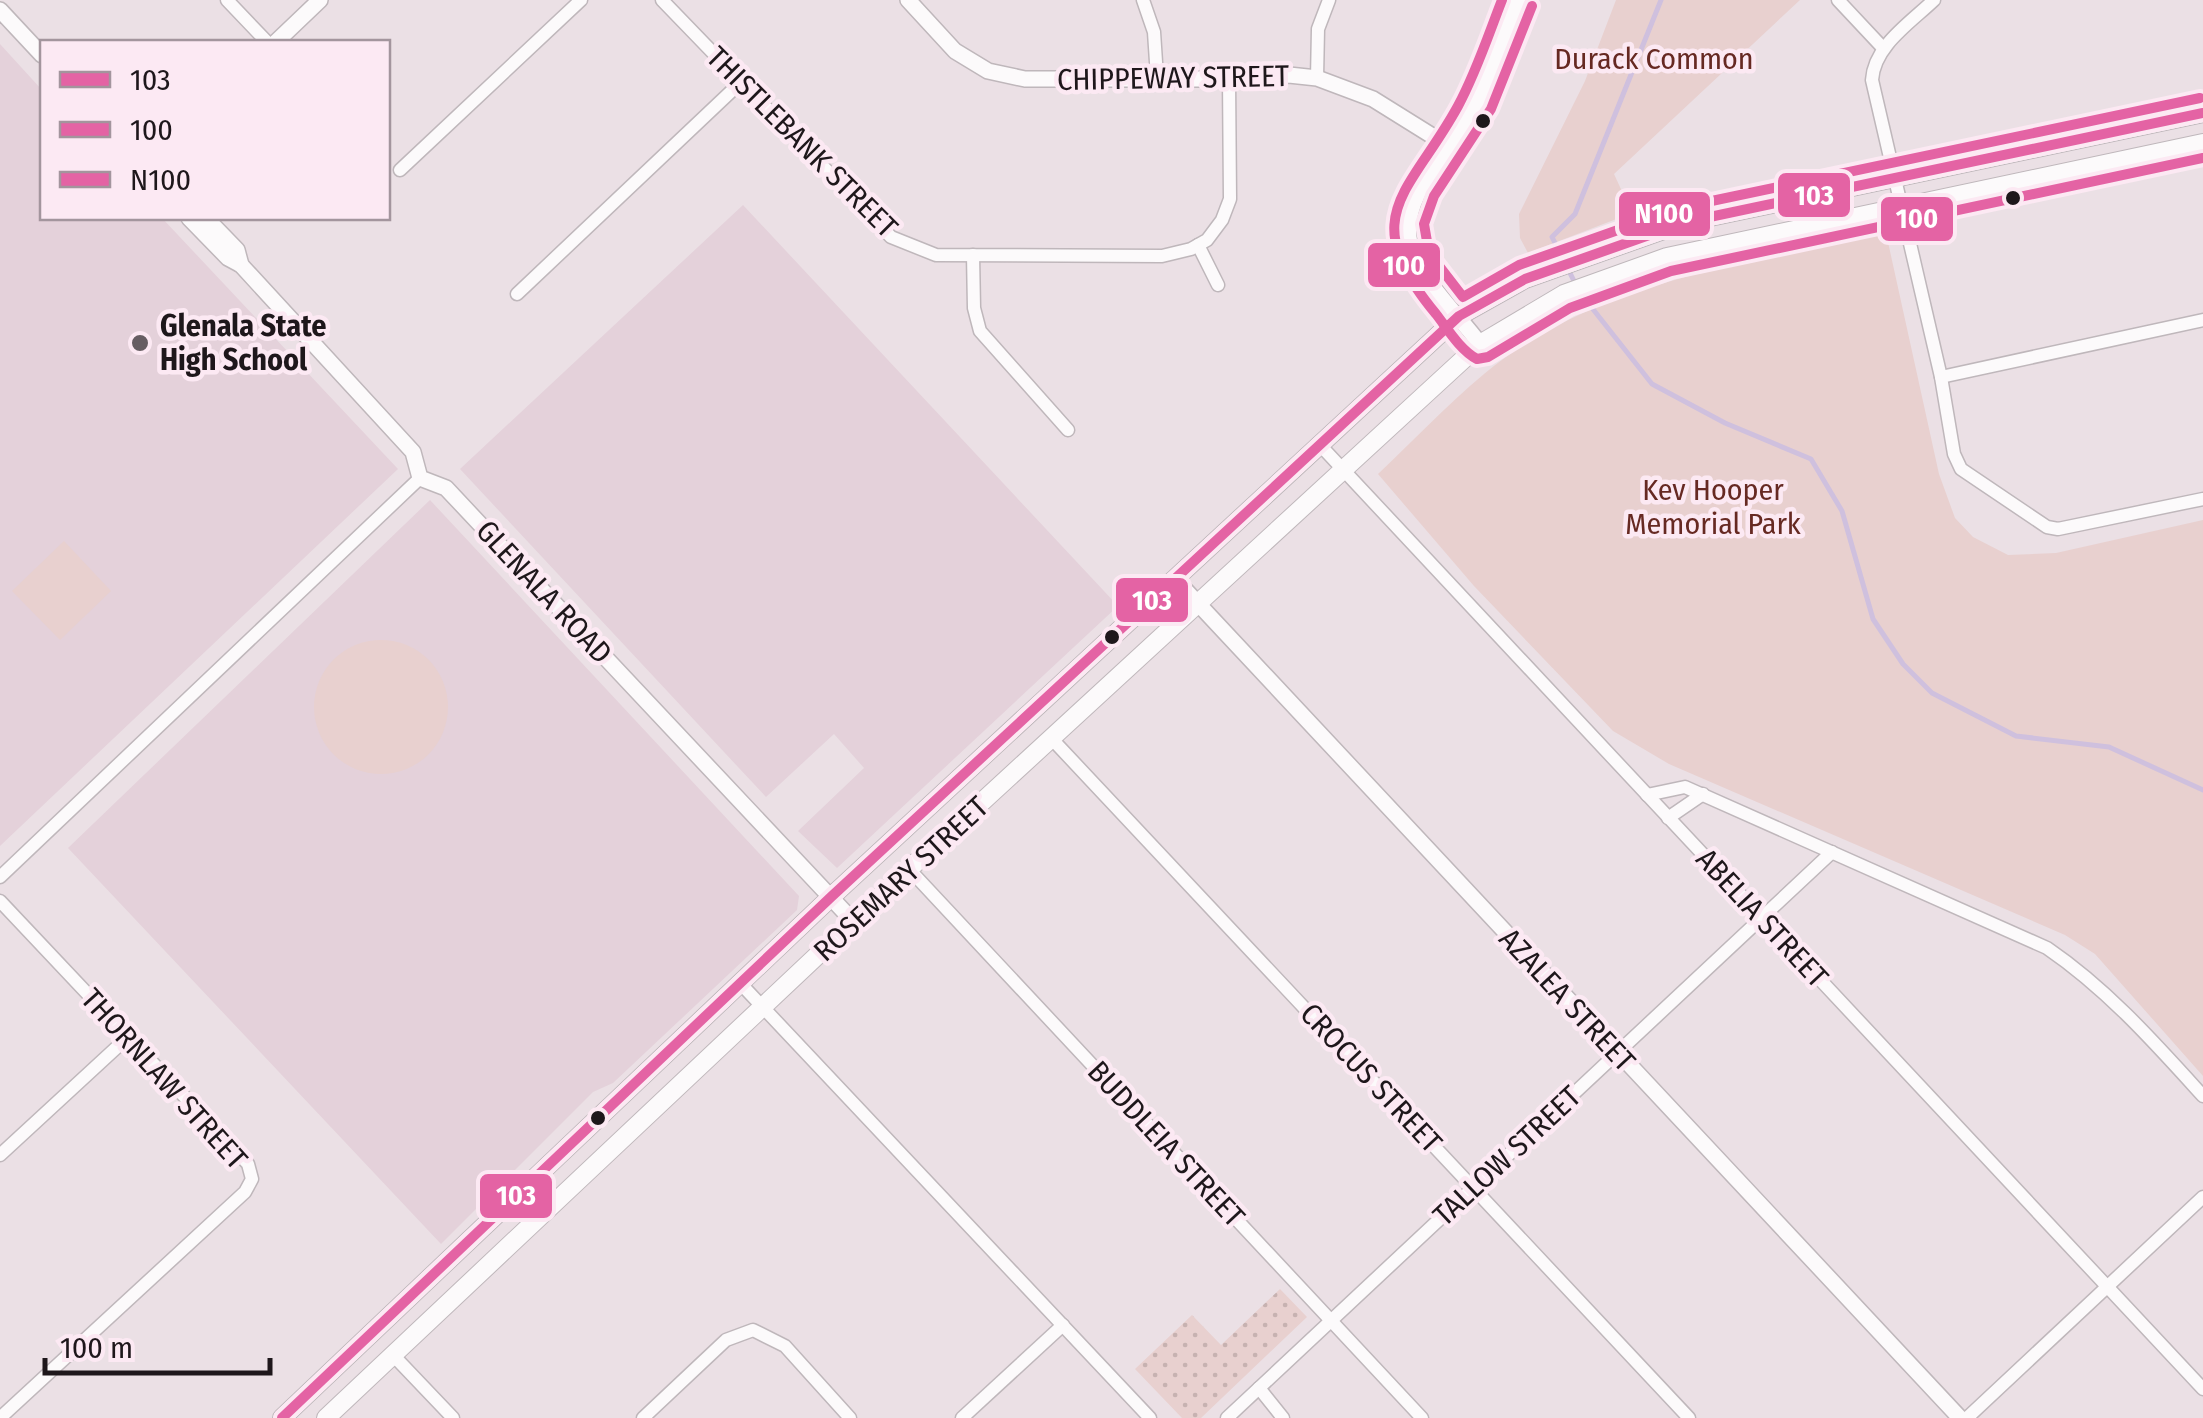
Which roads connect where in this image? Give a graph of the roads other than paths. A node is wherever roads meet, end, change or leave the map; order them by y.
1 (227, 0) edge
2 (320, 0) edge
3 (581, 0) edge
4 (662, 0) edge
5 (908, 0) edge
6 (1143, 0) edge
7 (1329, 0) edge
8 (1518, 0) edge
9 (1838, 0) edge
10 (1934, 0) edge
11 (0, 10) edge
12 (265, 40) edge
13 (278, 40) edge
14 (1883, 48) junction
15 (40, 54) edge
16 (1157, 77) junction
17 (1316, 78) junction
18 (1229, 80) junction
19 (740, 83) junction
20 (2203, 114) edge
21 (2203, 143) edge
22 (1450, 146) junction
23 (400, 170) dead end
24 (1893, 180) junction
25 (1902, 204) junction
26 (191, 220) edge
27 (208, 220) edge
28 (1198, 246) junction
29 (973, 255) junction
30 (241, 265) junction
31 (1218, 286) dead end
32 (516, 294) dead end
33 (1459, 316) junction
34 (2203, 320) edge
35 (1480, 344) junction
36 (1941, 377) junction
37 (1068, 430) dead end
38 (1321, 446) junction
39 (1342, 469) junction
40 (420, 478) junction
41 (2203, 500) edge
42 (1176, 580) junction
43 (1199, 604) junction
44 (1052, 739) junction
45 (1703, 794) junction
46 (1647, 795) junction
47 (1668, 818) junction
48 (1832, 852) junction
49 (909, 869) junction
50 (0, 877) edge
51 (831, 897) junction
52 (0, 902) edge
53 (1762, 918) junction
54 (854, 921) junction
55 (741, 984) junction
56 (764, 1007) junction
57 (128, 1037) junction
58 (1617, 1054) junction
59 (2203, 1096) edge
60 (0, 1155) edge
61 (1474, 1187) junction
62 (2203, 1198) edge
63 (2107, 1288) junction
64 (1331, 1321) junction
65 (1063, 1324) junction
66 (393, 1356) junction
67 (1259, 1388) junction
68 (2203, 1389) edge
69 (1148, 1414) edge
70 (0, 1418) edge
71 (282, 1418) edge
72 (326, 1418) edge
73 (452, 1418) edge
74 (643, 1418) edge
75 (850, 1418) edge
76 (962, 1418) edge
77 (1227, 1418) edge
78 (1283, 1418) edge
79 (1422, 1418) edge
80 (1689, 1418) edge
81 (1963, 1418) edge

1 - 12 street
2 - 13 street
3 - 23 street
4 - 19 street, THISTLEBANK STREET
5 - 16 street, CHIPPEWAY STREET
6 - 16 street
7 - 17 street
8 - 22 street
9 - 14 street
10 - 14 street
11 - 15 street
14 - 24 street
16 - 18 street, CHIPPEWAY STREET
17 - 18 street, CHIPPEWAY STREET
17 - 22 street, CHIPPEWAY STREET
18 - 28 street
19 - 29 street, THISTLEBANK STREET
19 - 32 street
20 - 24 main road, ROSEMARY STREET
21 - 25 main road, ROSEMARY STREET
22 - 33 street
24 - 25 street
24 - 33 main road, ROSEMARY STREET
25 - 35 main road, ROSEMARY STREET
25 - 36 street
26 - 30 street, GLENALA ROAD
27 - 30 street, GLENALA ROAD
28 - 29 street, THISTLEBANK STREET
28 - 31 street
29 - 37 street
30 - 40 street, GLENALA ROAD
33 - 35 street
33 - 38 main road, ROSEMARY STREET
34 - 36 street
35 - 39 main road, ROSEMARY STREET
36 - 41 street
38 - 39 street, ABELIA STREET
38 - 42 main road, ROSEMARY STREET
39 - 43 main road, ROSEMARY STREET
39 - 46 street, ABELIA STREET
40 - 50 street
40 - 51 street, GLENALA ROAD
42 - 43 street, AZALEA STREET
42 - 51 main road, ROSEMARY STREET
43 - 44 main road, ROSEMARY STREET
43 - 58 street, AZALEA STREET
44 - 49 main road, ROSEMARY STREET
44 - 61 street, CROCUS STREET
45 - 46 street
45 - 47 street
45 - 48 street
46 - 47 street, ABELIA STREET
47 - 53 street, ABELIA STREET
48 - 53 street, TALLOW STREET
48 - 59 street
49 - 54 main road, ROSEMARY STREET
49 - 64 street, BUDDLEIA STREET
51 - 54 street, GLENALA ROAD
51 - 55 main road, ROSEMARY STREET
52 - 57 street, THORNLAW STREET
53 - 58 street, TALLOW STREET
53 - 63 street, ABELIA STREET
54 - 56 main road, ROSEMARY STREET
55 - 56 street
55 - 71 main road, ROSEMARY STREET
56 - 65 street
56 - 66 main road, ROSEMARY STREET
57 - 60 street
57 - 70 street, THORNLAW STREET
58 - 61 street, TALLOW STREET
58 - 81 street, AZALEA STREET
61 - 64 street, TALLOW STREET
61 - 80 street, CROCUS STREET
62 - 63 street
63 - 68 street, ABELIA STREET
63 - 81 street
64 - 67 street, TALLOW STREET
64 - 79 street, BUDDLEIA STREET
65 - 69 street
65 - 76 street
66 - 72 main road, ROSEMARY STREET
66 - 73 street
67 - 77 street, TALLOW STREET
67 - 78 street
74 - 75 street

